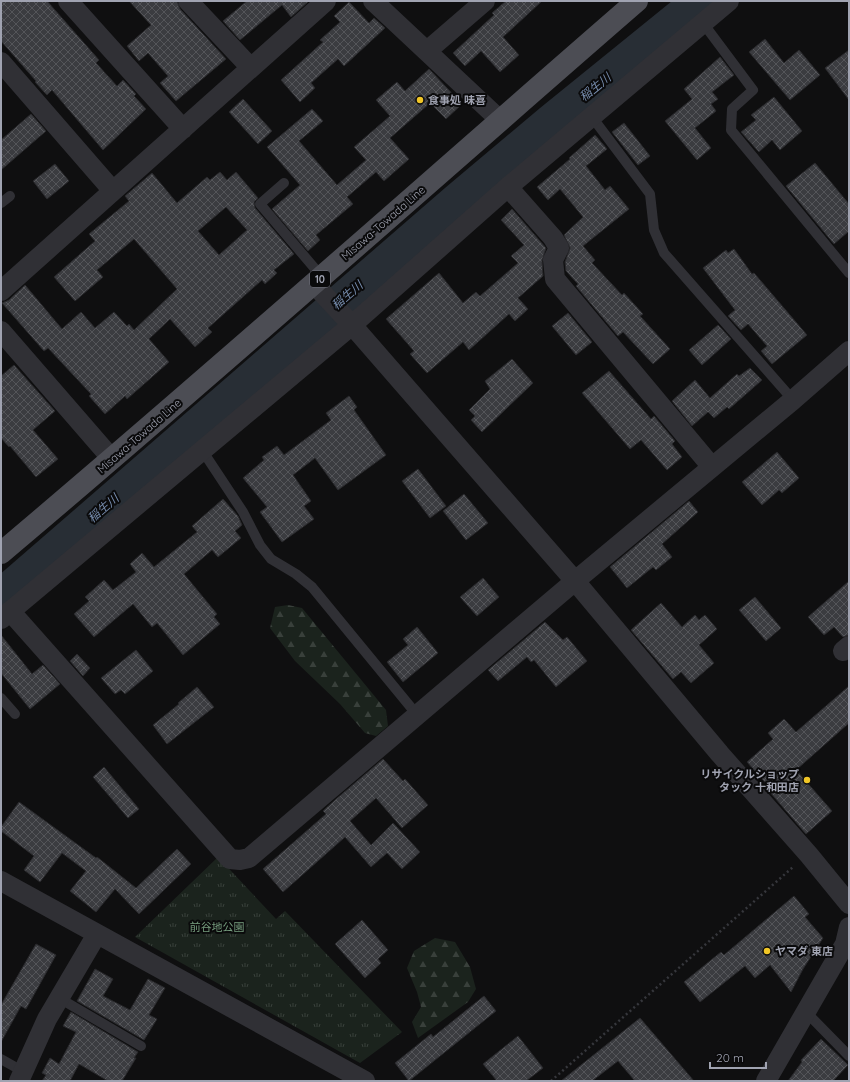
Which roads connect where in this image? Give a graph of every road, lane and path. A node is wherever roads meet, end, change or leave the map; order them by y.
1 (68, 1) edge
2 (188, 1) edge
3 (326, 1) edge
4 (373, 1) edge
5 (485, 1) edge
6 (637, 1) edge
7 (729, 1) edge
8 (703, 23) junction
9 (427, 52) junction
10 (1, 62) edge
11 (251, 68) junction
12 (592, 117) junction
13 (500, 120) junction
14 (183, 129) junction
15 (284, 183) dead end
16 (508, 187) junction
17 (114, 191) junction
18 (10, 196) dead end
19 (1, 203) edge
20 (849, 273) edge
21 (321, 287) junction
22 (1, 291) edge
23 (349, 322) junction
24 (1, 331) edge
25 (849, 351) edge
26 (793, 400) junction
27 (202, 450) junction
28 (112, 459) junction
29 (712, 467) junction
30 (1, 553) edge
31 (575, 581) junction
32 (6, 615) edge
33 (1, 698) edge
34 (15, 714) dead end
35 (418, 716) junction
36 (809, 855) junction
37 (1, 881) edge
38 (849, 904) edge
39 (849, 927) edge
40 (97, 934) junction
41 (60, 998) junction
42 (806, 1012) junction
43 (141, 1046) dead end
44 (849, 1056) edge
45 (1, 1059) edge
46 (21, 1077) edge
47 (365, 1081) edge
48 (551, 1081) edge
49 (766, 1081) edge

1 - 14 street
2 - 11 street
3 - 11 street
4 - 9 street
5 - 9 street
6 - 13 main road, Misawa-Towada Line / 10
7 - 8 street
8 - 12 street
8 - 20 lane
9 - 13 street
10 - 17 street
11 - 14 street
12 - 16 street
12 - 26 lane
13 - 21 main road, Misawa-Towada Line / 10
14 - 17 street
15 - 21 lane
16 - 23 street
16 - 29 street
17 - 22 street
18 - 19 lane
21 - 23 street
21 - 28 main road, Misawa-Towada Line / 10
23 - 27 street
23 - 31 street
24 - 28 street
25 - 26 street
26 - 29 street
27 - 32 street
27 - 35 lane
28 - 30 main road, Misawa-Towada Line / 10
29 - 31 street
31 - 35 street
31 - 36 street
32 - 35 street
33 - 34 lane
36 - 38 street
36 - 48 path
37 - 40 street
39 - 42 street
40 - 41 street
40 - 47 street
41 - 43 lane
41 - 46 street
42 - 44 lane
42 - 49 street
45 - 46 lane

